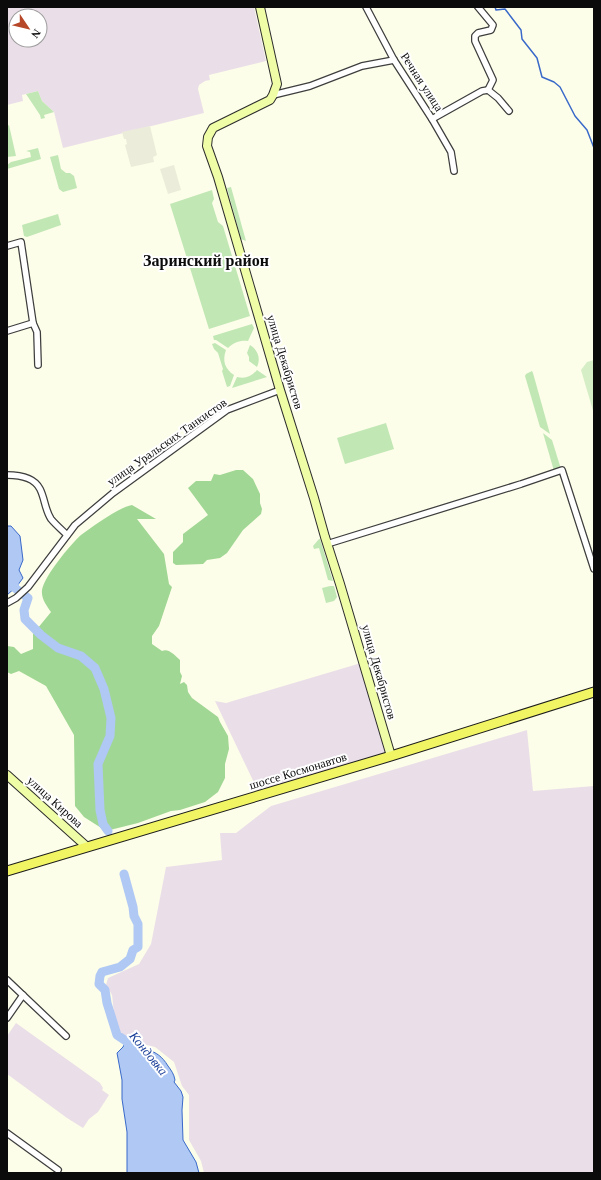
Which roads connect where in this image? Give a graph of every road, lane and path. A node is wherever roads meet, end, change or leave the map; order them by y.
1 (260, 7) edge
2 (366, 7) edge
3 (478, 7) edge
4 (394, 60) junction
5 (488, 90) junction
6 (273, 95) junction
7 (509, 111) dead end
8 (432, 119) junction
9 (454, 171) dead end
10 (7, 246) edge
11 (33, 323) junction
12 (7, 330) edge
13 (38, 365) dead end
14 (280, 390) junction
15 (7, 475) edge
16 (67, 534) junction
17 (327, 544) junction
18 (594, 569) edge
19 (7, 604) edge
20 (594, 692) edge
21 (391, 756) junction
22 (7, 775) edge
23 (86, 846) junction
24 (7, 871) edge
25 (7, 980) edge
26 (23, 995) junction
27 (7, 1018) edge
28 (66, 1036) dead end
29 (7, 1133) edge
30 (58, 1170) dead end

1 - 6 street
2 - 4 street, Речная улица
3 - 5 street
4 - 6 street
4 - 8 street, Речная улица
5 - 7 street
5 - 8 street
6 - 14 street, улица Декабристов
8 - 9 street, Речная улица
10 - 11 street
11 - 12 street
11 - 13 street
14 - 16 street, улица Уральских Танкистов
14 - 17 street, улица Декабристов
15 - 16 street
16 - 19 street, улица Уральских Танкистов
17 - 18 street
17 - 21 street, улица Декабристов
20 - 21 main road, шоссе Космонавтов
21 - 23 main road, шоссе Космонавтов
22 - 23 street, улица Кирова
23 - 24 main road, шоссе Космонавтов
25 - 26 street
26 - 27 street
26 - 28 street
29 - 30 street

